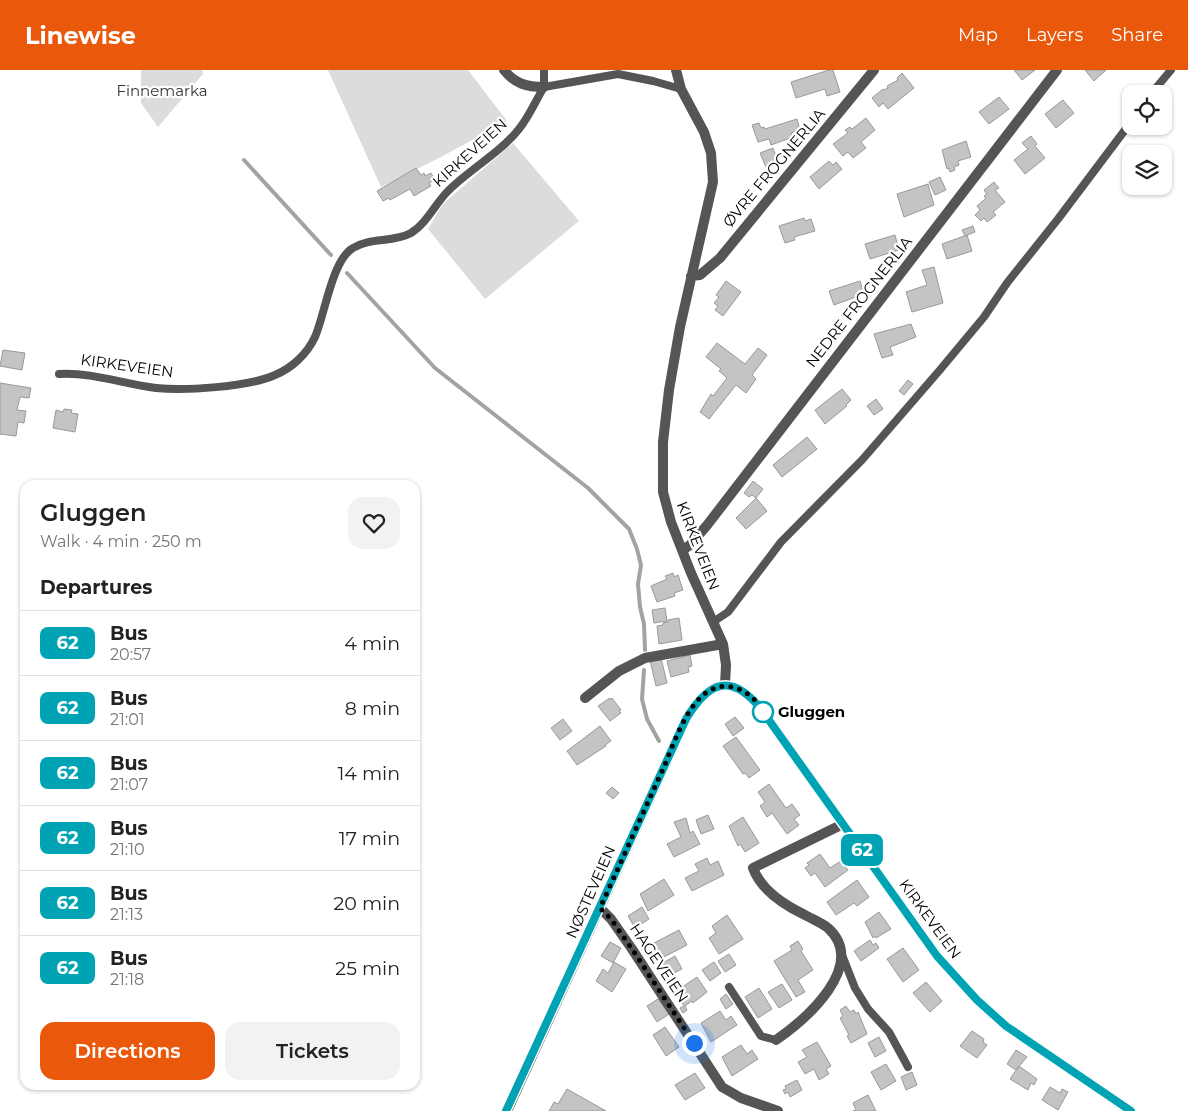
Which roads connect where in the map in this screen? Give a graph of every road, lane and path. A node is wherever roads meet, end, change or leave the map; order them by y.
1 (504, 70) edge
2 (544, 70) edge
3 (676, 70) edge
4 (874, 70) edge
5 (1057, 70) edge
6 (1171, 70) edge
7 (1159, 85) edge
8 (544, 87) junction
9 (681, 90) junction
10 (1122, 134) edge
11 (691, 276) junction
12 (59, 374) dead end
13 (683, 550) junction
14 (714, 622) junction
15 (723, 644) junction
16 (725, 685) junction
17 (585, 698) dead end
18 (843, 824) junction
19 (600, 908) junction
20 (842, 955) junction
21 (729, 987) dead end
22 (776, 1040) joint
23 (908, 1067) dead end
24 (506, 1111) edge
25 (778, 1111) edge
26 (1131, 1111) edge

1 - 8 street
2 - 8 lane
3 - 9 street, KIRKEVEIEN
4 - 11 street, ØVRE FROGNERLIA
5 - 13 street, NEDRE FROGNERLIA
6 - 7 lane
8 - 9 lane
8 - 12 lane, KIRKEVEIEN
9 - 11 street, KIRKEVEIEN
10 - 14 lane
11 - 13 street, KIRKEVEIEN
13 - 14 street, KIRKEVEIEN
14 - 15 street, KIRKEVEIEN
15 - 16 street, KIRKEVEIEN
15 - 17 street
16 - 18 main road, KIRKEVEIEN
16 - 19 main road, NØSTEVEIEN
18 - 20 street
18 - 26 main road, KIRKEVEIEN
19 - 24 main road, NØSTEVEIEN
19 - 25 street, HAGEVEIEN
20 - 22 street
20 - 23 lane
21 - 22 lane

